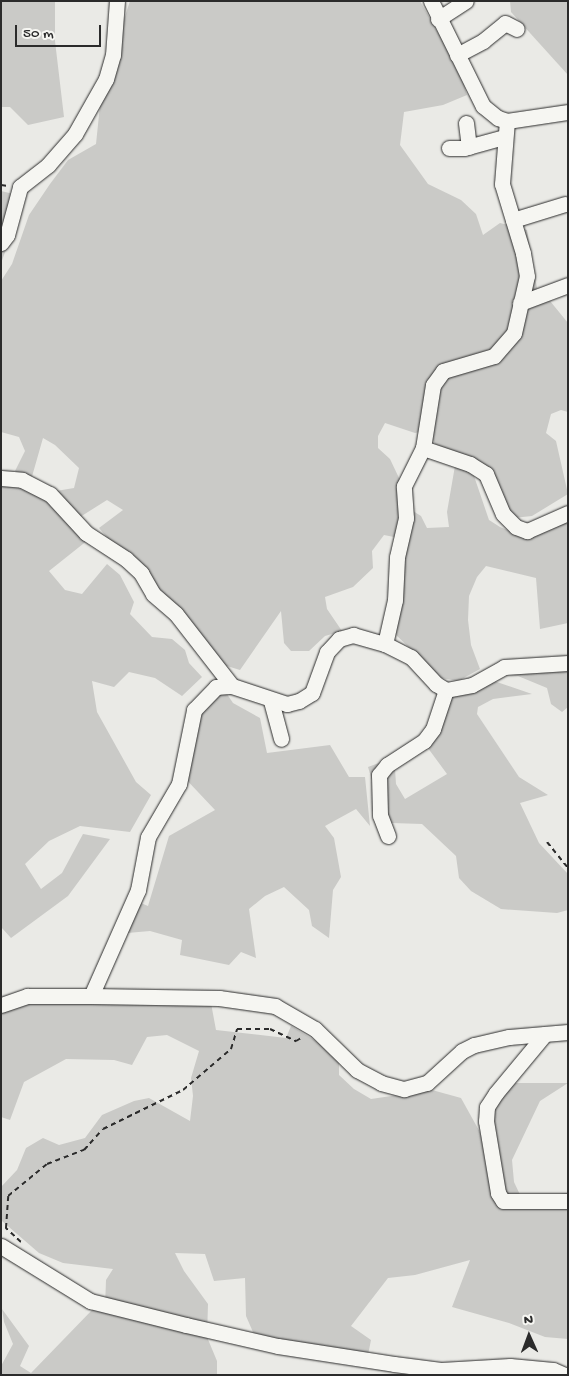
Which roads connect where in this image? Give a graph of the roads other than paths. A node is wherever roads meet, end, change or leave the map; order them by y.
1 (116, 1) edge
2 (431, 1) edge
3 (466, 1) edge
4 (438, 19) junction
5 (517, 29) dead end
6 (457, 55) junction
7 (568, 112) edge
8 (507, 121) junction
9 (466, 123) dead end
10 (504, 136) junction
11 (468, 147) junction
12 (449, 148) dead end
13 (565, 204) dead end
14 (513, 220) junction
15 (1, 243) edge
16 (568, 285) edge
17 (520, 304) junction
18 (423, 448) junction
19 (1, 478) edge
20 (568, 513) edge
21 (385, 644) junction
22 (568, 664) edge
23 (232, 686) junction
24 (446, 690) junction
25 (271, 701) junction
26 (281, 739) dead end
27 (388, 836) dead end
28 (91, 996) junction
29 (1, 1005) edge
30 (568, 1032) edge
31 (545, 1034) junction
32 (568, 1201) edge
33 (1, 1246) edge
34 (565, 1375) edge

1 - 15 street
2 - 4 street
3 - 4 street
4 - 6 street
5 - 6 street
6 - 8 street
7 - 8 street
8 - 10 street
9 - 11 street
10 - 11 street
10 - 14 street
11 - 12 street
13 - 14 street
14 - 17 street
16 - 17 street
17 - 18 street
18 - 20 street
18 - 21 street
19 - 23 street
21 - 24 street
21 - 25 street
22 - 24 street
23 - 25 street
23 - 28 street
24 - 27 street
25 - 26 street
28 - 29 street
28 - 31 street
30 - 31 street
31 - 32 street
33 - 34 street

